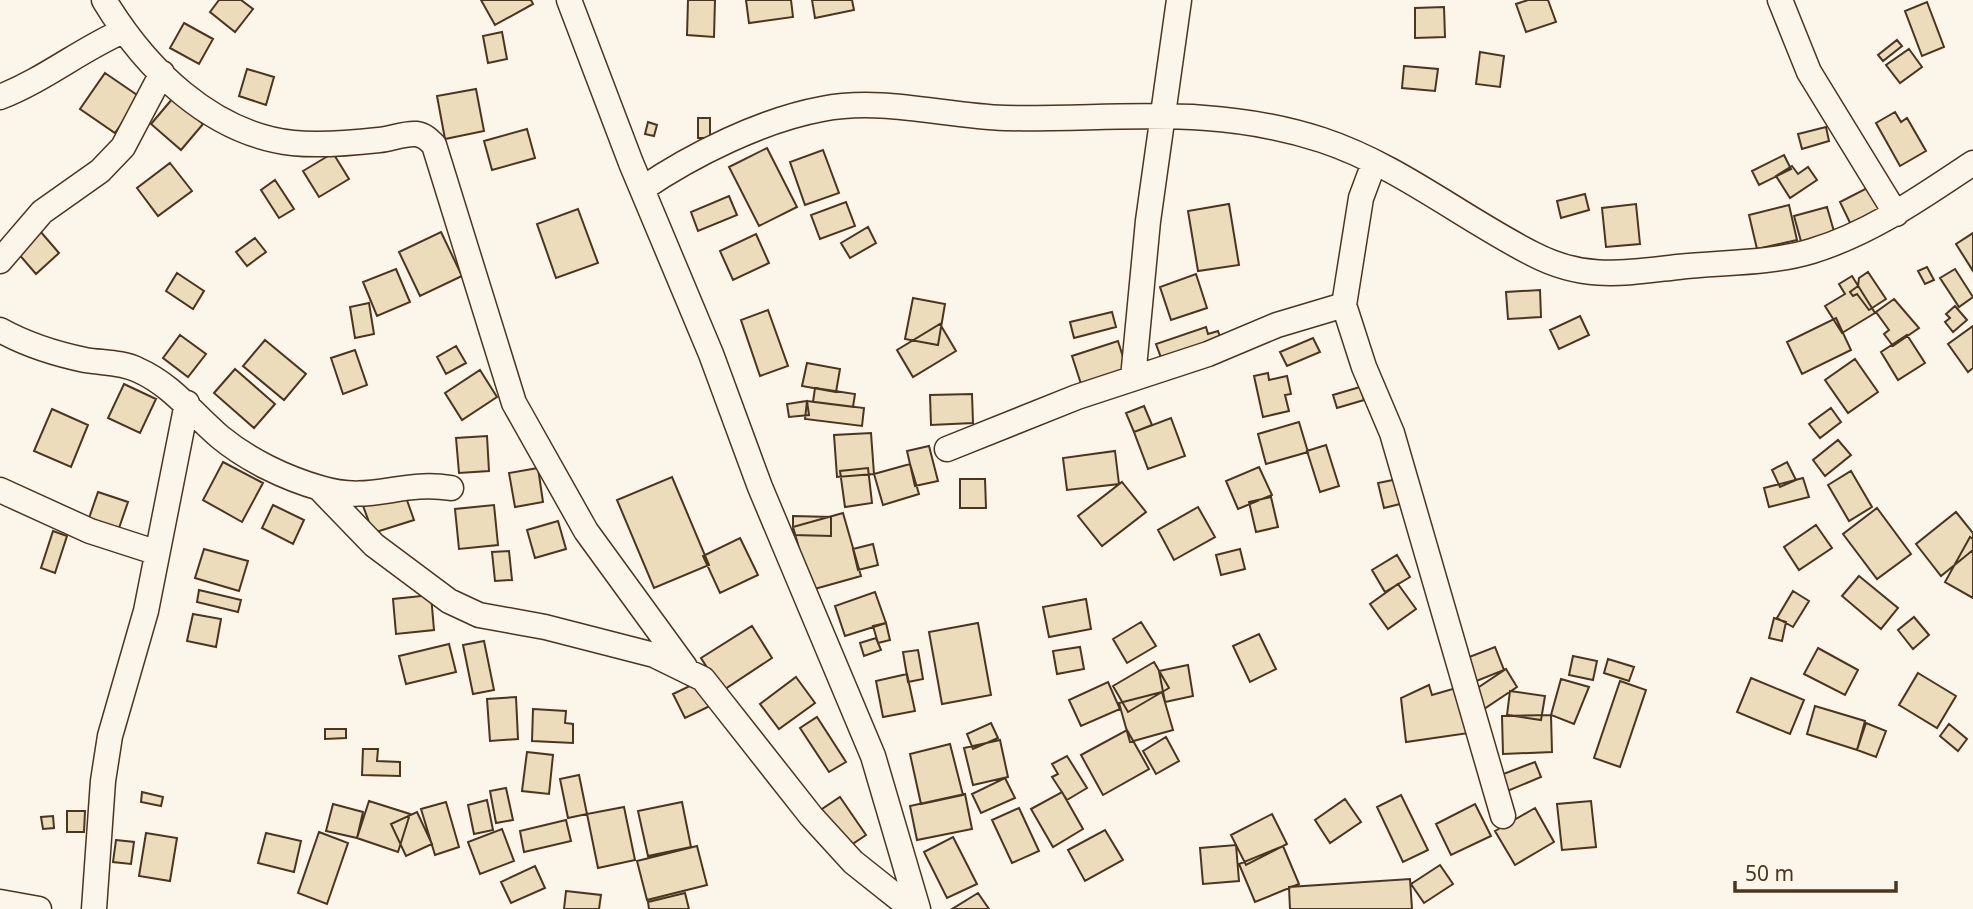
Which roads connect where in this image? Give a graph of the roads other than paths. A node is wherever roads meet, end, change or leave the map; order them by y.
1 (104, 0) edge
2 (569, 0) edge
3 (1179, 0) edge
4 (1780, 0) edge
5 (122, 31) junction
6 (162, 73) junction
7 (0, 96) edge
8 (1163, 115) junction
9 (1374, 163) junction
10 (1973, 163) edge
11 (642, 189) junction
12 (1896, 214) junction
13 (0, 261) edge
14 (1344, 305) junction
15 (0, 330) edge
16 (1133, 378) junction
17 (187, 403) junction
18 (947, 449) dead end
19 (319, 488) junction
20 (451, 488) dead end
21 (0, 490) edge
22 (155, 552) junction
23 (685, 667) junction
24 (1503, 816) dead end
25 (0, 902) edge
26 (39, 909) edge
27 (94, 909) edge
28 (912, 909) edge
29 (918, 909) edge

1 - 5 street
2 - 11 street
3 - 8 street
4 - 12 street
5 - 6 street
5 - 7 street
6 - 13 street
6 - 23 street
8 - 9 street
8 - 11 street
8 - 16 street
9 - 12 street
9 - 14 street
10 - 12 street
11 - 29 street
14 - 16 street
14 - 24 street
15 - 17 street
16 - 18 street
17 - 19 street
17 - 22 street
19 - 20 street
19 - 23 street
21 - 22 street
22 - 27 street
23 - 28 street
25 - 26 street

